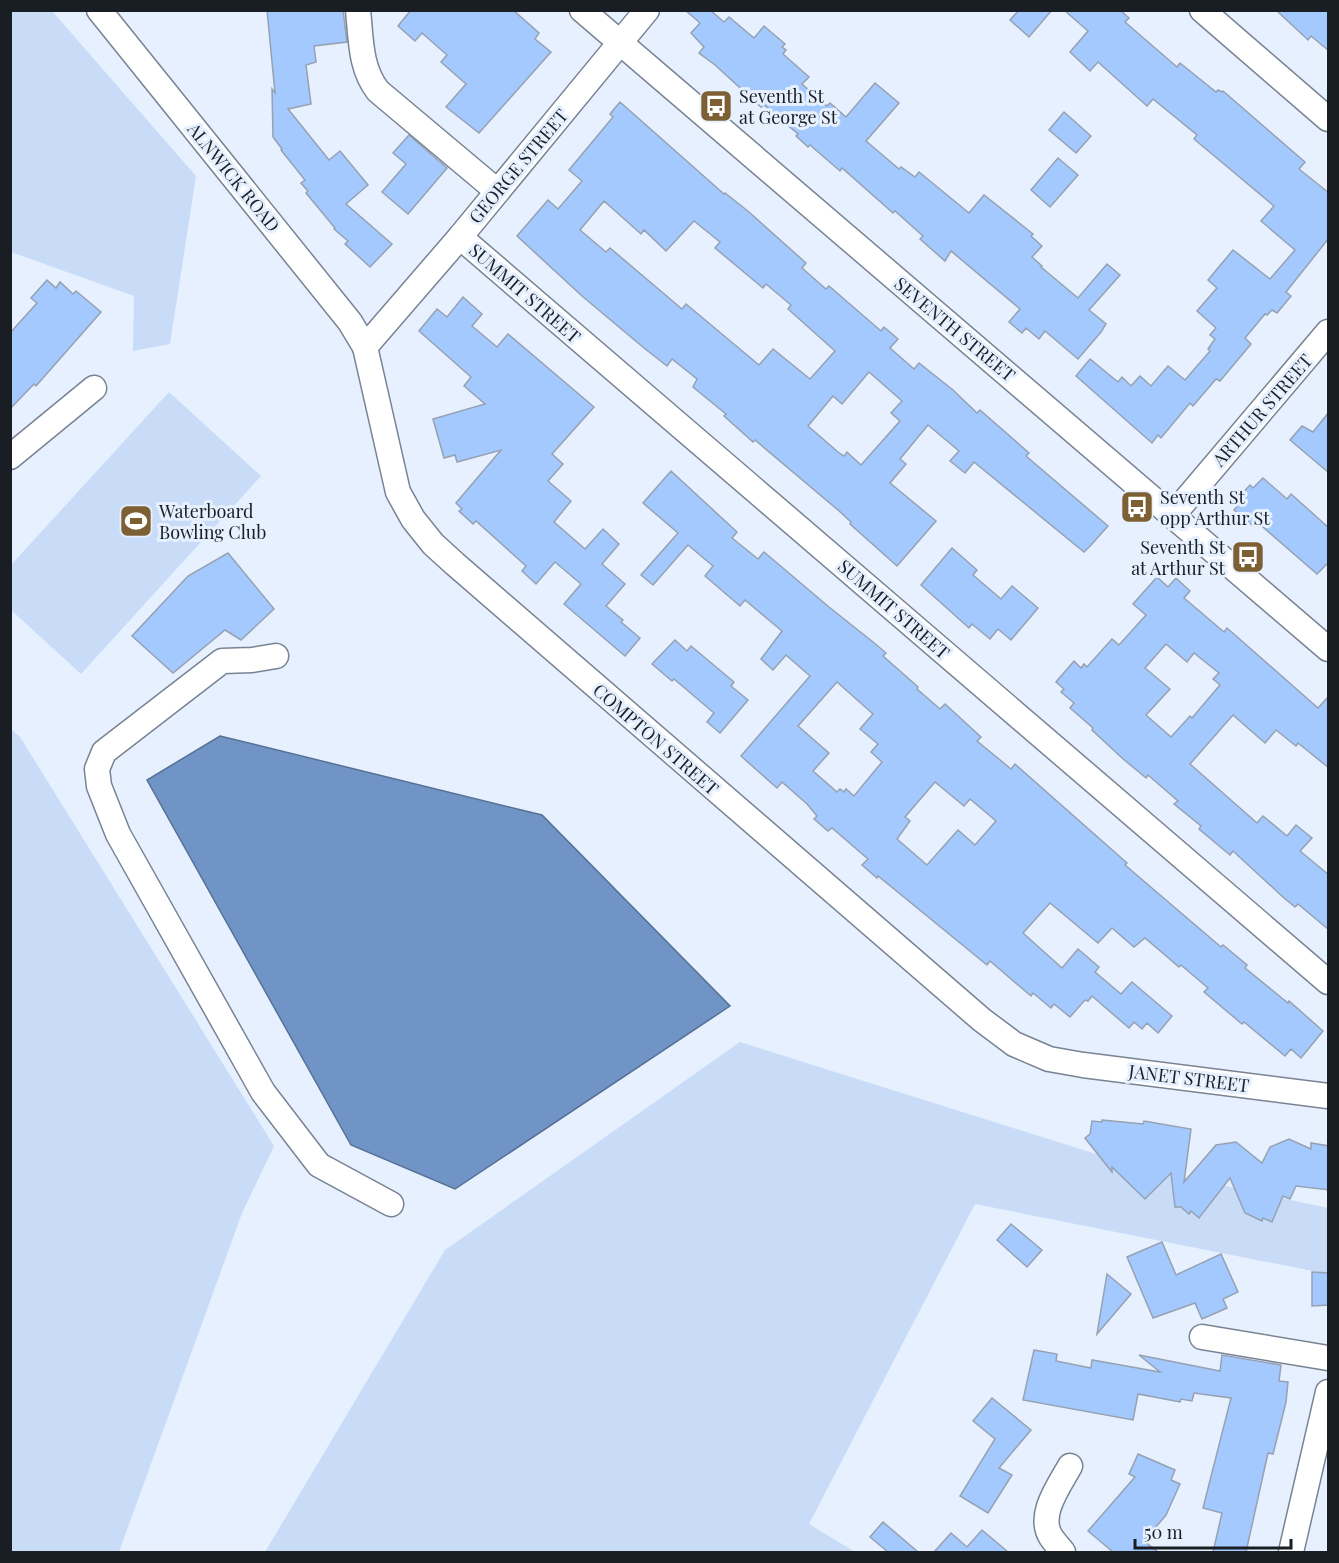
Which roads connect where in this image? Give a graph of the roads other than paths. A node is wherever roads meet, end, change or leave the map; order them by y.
1 (358, 10) edge
2 (582, 10) edge
3 (647, 10) edge
4 (1202, 10) edge
5 (110, 16) edge
6 (620, 43) junction
7 (1329, 119) edge
8 (497, 191) junction
9 (460, 237) junction
10 (1329, 332) edge
11 (364, 347) junction
12 (94, 388) dead end
13 (10, 457) edge
14 (1173, 515) junction
15 (1329, 649) edge
16 (276, 656) dead end
17 (1329, 982) edge
18 (1049, 1059) joint
19 (1329, 1096) edge
20 (391, 1204) dead end
21 (1202, 1338) dead end
22 (1329, 1358) edge
23 (1329, 1392) edge
24 (1070, 1466) dead end
25 (1064, 1552) edge
26 (1291, 1552) edge

1 - 8 street
2 - 6 street, SEVENTH STREET
3 - 6 street, GEORGE STREET
4 - 7 street
5 - 11 street, ALNWICK ROAD
6 - 8 street, GEORGE STREET
6 - 14 street, SEVENTH STREET
8 - 9 street, GEORGE STREET
9 - 11 street, GEORGE STREET
9 - 17 street, SUMMIT STREET
10 - 14 street, ARTHUR STREET
11 - 18 street, COMPTON STREET
12 - 13 street
14 - 15 street, SEVENTH STREET
16 - 20 street
18 - 19 street, JANET STREET
21 - 22 street
23 - 26 street
24 - 25 street

